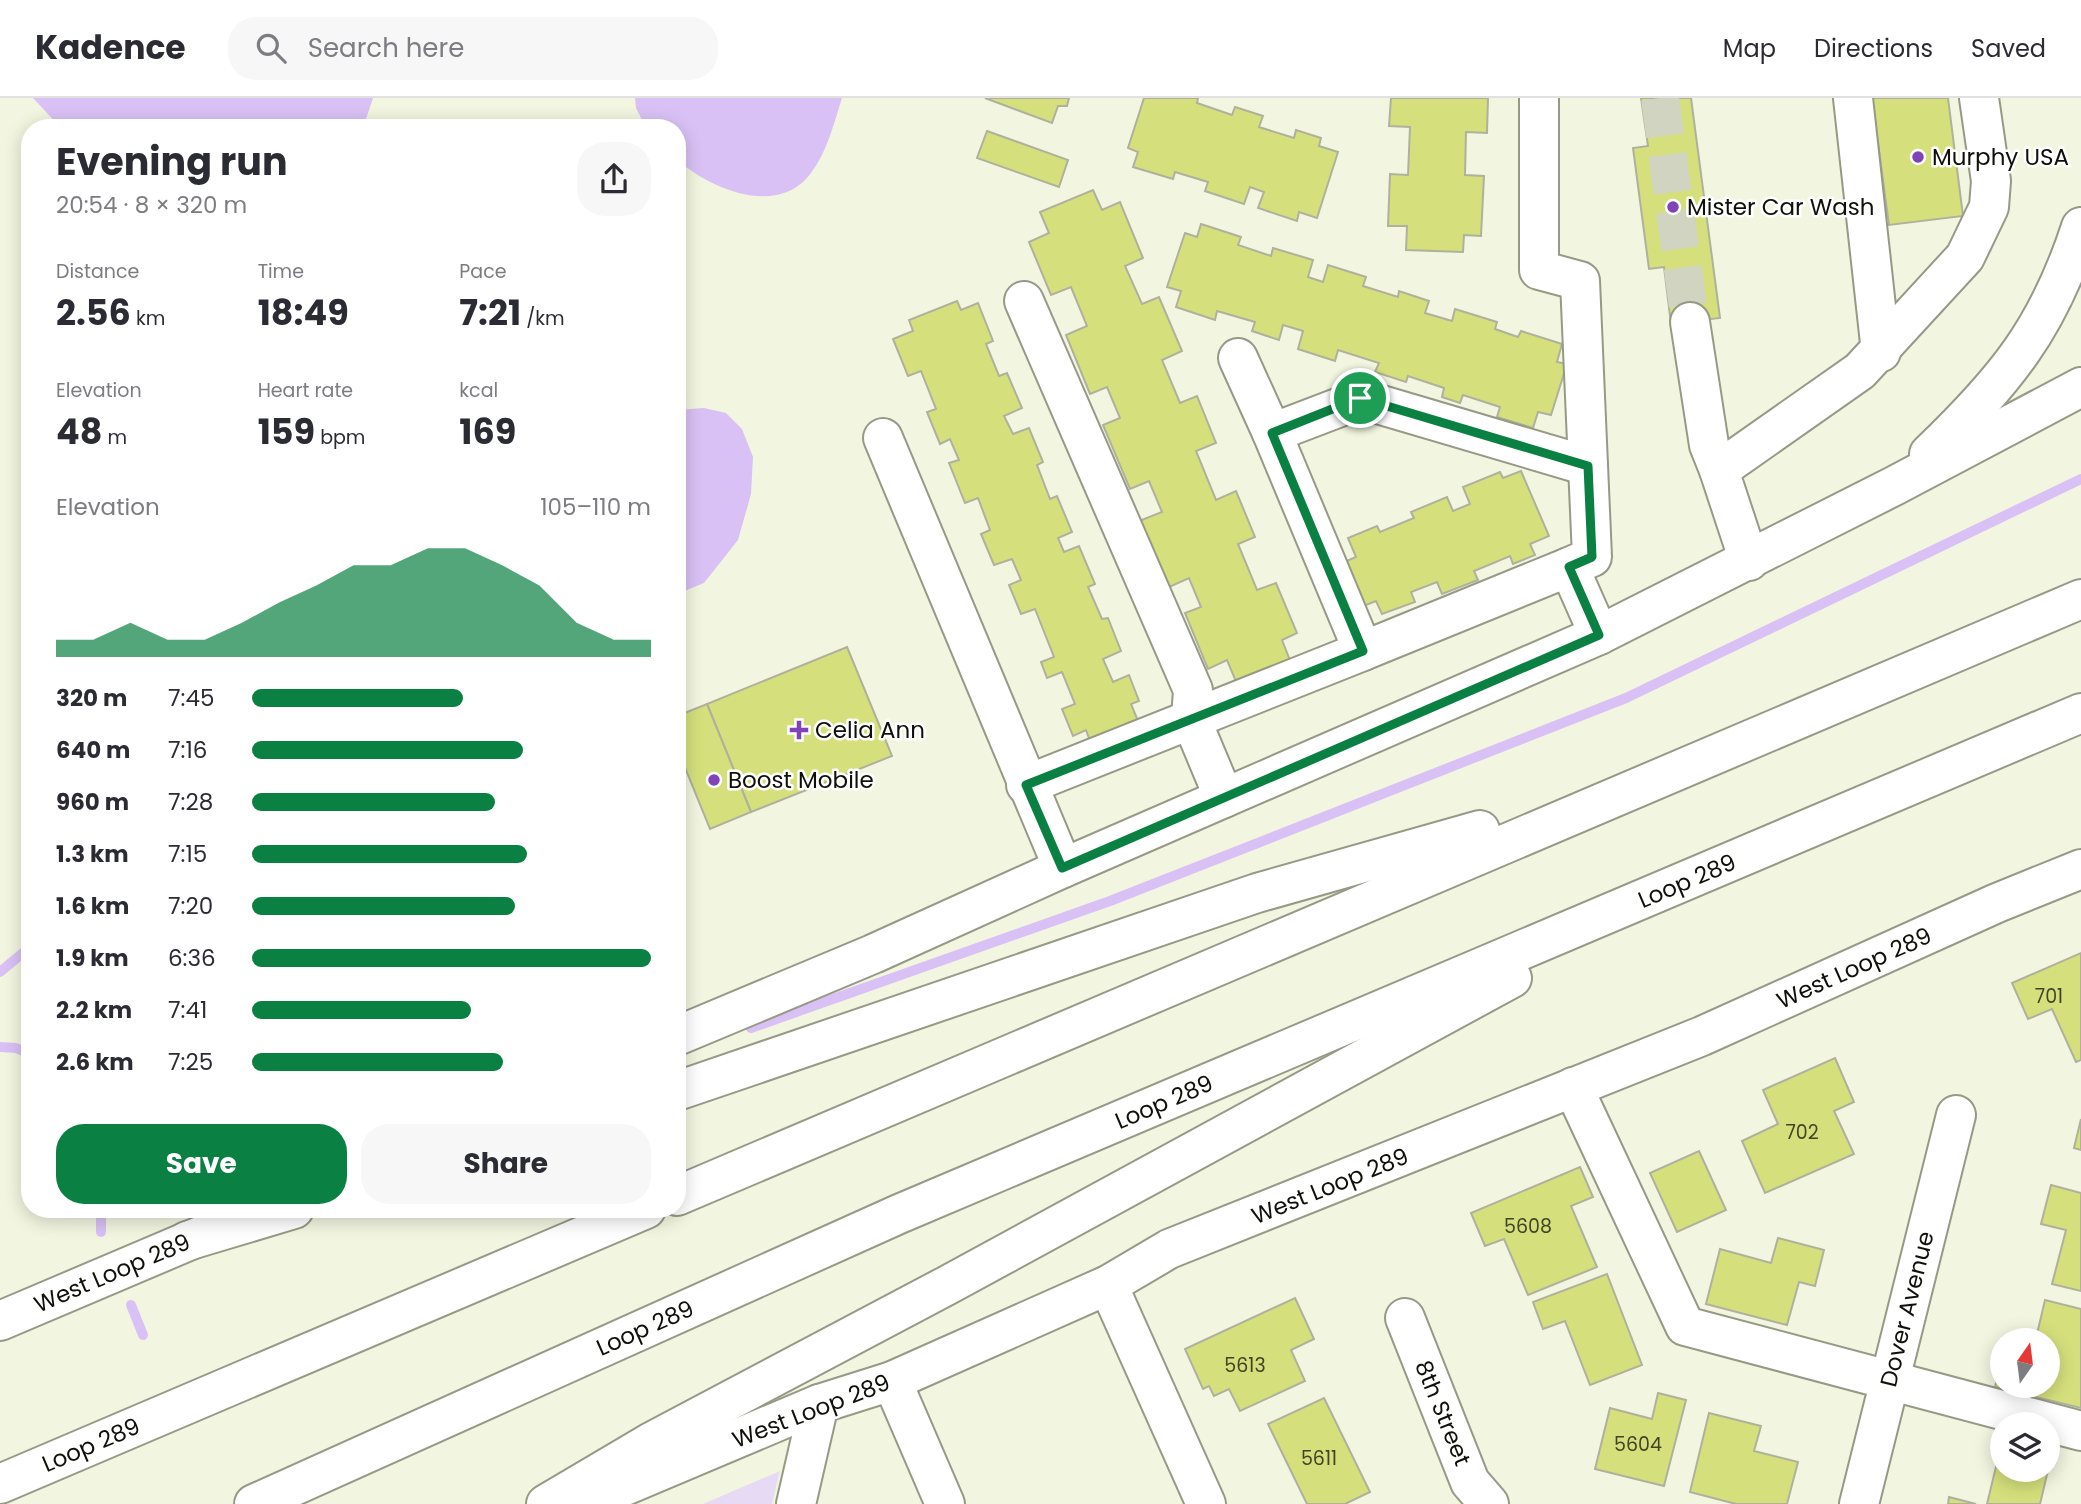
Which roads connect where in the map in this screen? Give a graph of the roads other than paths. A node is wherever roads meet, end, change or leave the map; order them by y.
1 (1539, 98) edge
2 (1853, 98) edge
3 (1979, 98) edge
4 (2081, 227) edge
5 (1024, 301) dead end
6 (1690, 322) tunnel mouth
7 (1881, 352) junction
8 (1238, 358) dead end
9 (2081, 387) edge
10 (1272, 433) junction
11 (883, 438) dead end
12 (1588, 466) junction
13 (1719, 470) junction
14 (1895, 486) junction
15 (1749, 561) junction
16 (1569, 567) junction
17 (2081, 599) edge
18 (1599, 635) junction
19 (1363, 651) junction
20 (1864, 691) junction
21 (2081, 713) edge
22 (1191, 719) junction
23 (1026, 785) junction
24 (1224, 798) junction
25 (1062, 868) junction
26 (2081, 870) edge
27 (1709, 871) junction
28 (686, 1032) edge
29 (1573, 1087) junction
30 (686, 1088) edge
31 (1956, 1115) dead end
32 (686, 1192) edge
33 (242, 1218) edge
34 (264, 1218) edge
35 (625, 1218) edge
36 (187, 1241) junction
37 (1108, 1285) junction
38 (1405, 1318) dead end
39 (0, 1321) edge
40 (892, 1381) junction
41 (1889, 1381) junction
42 (819, 1404) junction
43 (2081, 1431) edge
44 (0, 1484) edge
45 (254, 1504) edge
46 (546, 1504) edge
47 (582, 1504) edge
48 (796, 1504) edge
49 (945, 1504) edge
50 (1206, 1504) edge
51 (1489, 1504) edge
52 (1859, 1504) edge

1 - 12 main road
2 - 7 main road
3 - 7 main road
4 - 14 main road
5 - 22 main road
6 - 13 main road
7 - 13 main road
8 - 10 main road
9 - 14 main road
10 - 12 main road
10 - 19 main road
11 - 23 main road
12 - 16 main road
13 - 15 main road
14 - 15 main road
15 - 18 main road
16 - 18 main road
16 - 19 main road
17 - 20 main road
18 - 24 main road
19 - 22 main road
20 - 30 main road
20 - 32 main road
21 - 27 main road, Loop 289
22 - 23 main road
22 - 24 main road
23 - 25 main road
24 - 25 main road
25 - 28 main road
26 - 29 main road, West Loop 289
27 - 45 main road, Loop 289
27 - 46 main road
29 - 37 main road, West Loop 289
29 - 41 main road
31 - 41 main road, Dover Avenue
33 - 36 main road, West Loop 289
34 - 36 main road
35 - 44 main road, Loop 289
36 - 39 main road, West Loop 289
37 - 40 main road, West Loop 289
37 - 50 main road
38 - 51 main road, 8th Street
40 - 42 main road, West Loop 289
40 - 49 main road
41 - 43 main road
41 - 52 main road, Dover Avenue
42 - 47 main road, West Loop 289
42 - 48 main road

